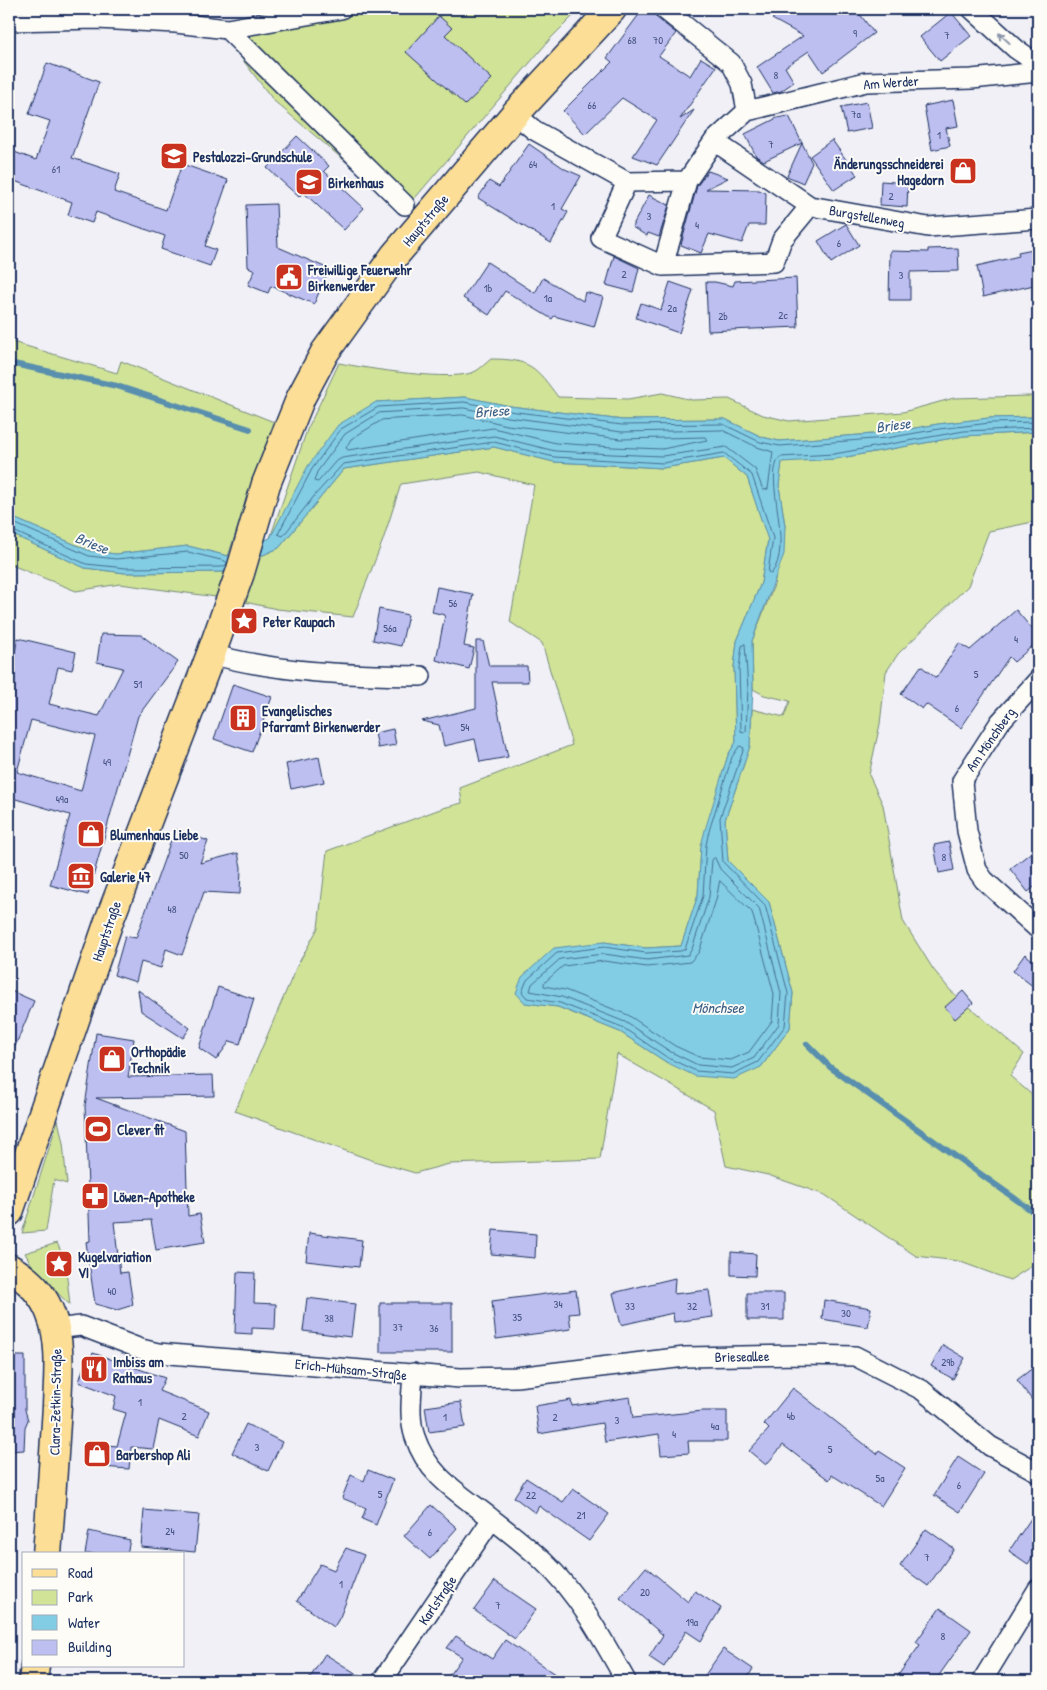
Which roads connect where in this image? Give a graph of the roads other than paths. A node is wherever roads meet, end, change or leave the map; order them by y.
1 (341, 9) edge
2 (612, 9) edge
3 (664, 9) edge
4 (972, 9) edge
5 (96, 14) edge
6 (9, 21) edge
7 (227, 30) junction
8 (1038, 64) edge
9 (1038, 72) edge
10 (747, 111) junction
11 (516, 114) junction
12 (714, 142) junction
13 (688, 181) junction
14 (627, 182) junction
15 (405, 205) dead end
16 (810, 206) junction
17 (1038, 219) edge
18 (663, 266) junction
19 (211, 654) junction
20 (421, 676) dead end
21 (1038, 680) edge
22 (1038, 929) edge
23 (9, 1212) edge
24 (9, 1268) edge
25 (55, 1329) junction
26 (413, 1373) junction
27 (1038, 1472) edge
28 (492, 1519) junction
29 (47, 1552) edge
30 (1038, 1589) edge
31 (35, 1668) edge
32 (618, 1677) edge
33 (33, 1681) edge
34 (382, 1681) edge
35 (982, 1681) edge

1 - 7 street
2 - 11 main road, Hauptstraße
3 - 10 street
8 -> 4 street
5 - 6 street
5 - 7 street
7 - 15 street, Hauptstraße
9 - 10 street, Am Werder
10 - 12 street, Am Werder
11 - 14 street
11 - 19 main road, Hauptstraße
12 - 13 street, Am Werder
12 - 16 street, Burgstellenweg
13 - 14 street
13 - 18 street, Am Werder
14 - 18 street
16 - 17 street, Burgstellenweg
16 - 18 street
19 - 20 street
19 - 23 main road, Hauptstraße
21 - 22 street, Am Mönchberg
24 - 25 main road, Clara-Zetkin-Straße
25 - 26 street, Erich-Mühsam-Straße
25 - 29 main road, Clara-Zetkin-Straße
26 - 27 street, Brieseallee
26 - 28 street, Erich-Mühsam-Straße
28 - 32 street, Erich-Mühsam-Straße
28 - 34 street, Karlstraße
30 - 35 street
31 - 33 main road

